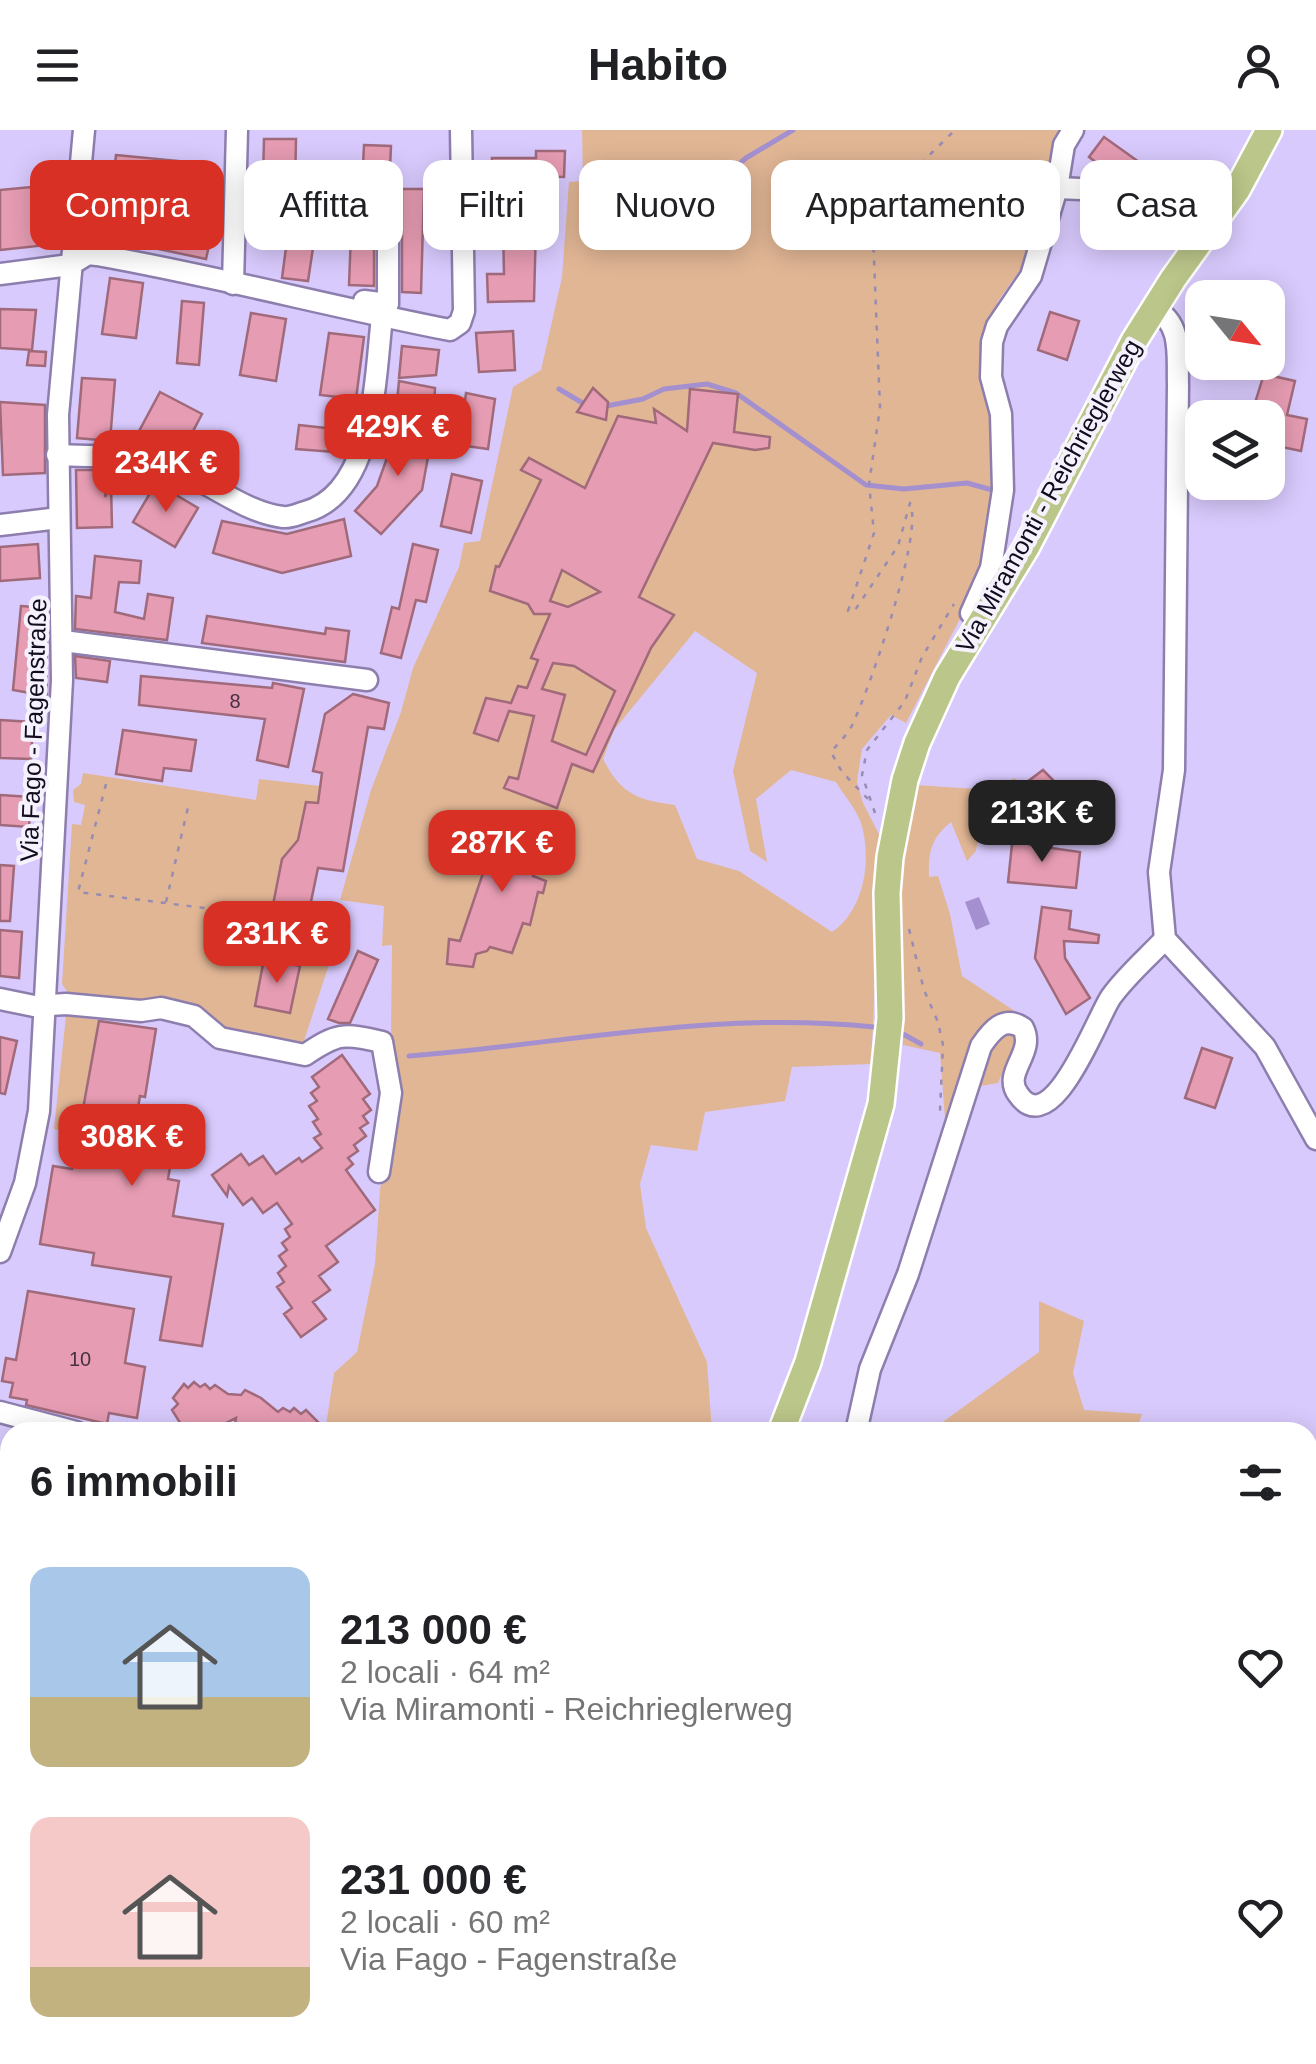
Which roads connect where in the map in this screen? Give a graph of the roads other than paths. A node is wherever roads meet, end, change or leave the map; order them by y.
1 (84, 130) edge
2 (237, 130) edge
3 (460, 130) edge
4 (1073, 130) edge
5 (1269, 130) edge
6 (1060, 169) edge
7 (388, 250) edge
8 (1038, 250) edge
9 (70, 265) junction
10 (0, 274) edge
11 (233, 284) junction
12 (313, 302) junction
13 (1154, 309) junction
14 (382, 317) junction
15 (57, 455) junction
16 (59, 518) junction
17 (0, 526) edge
18 (980, 622) junction
19 (63, 640) junction
20 (367, 680) dead end
21 (1165, 939) junction
22 (0, 999) edge
23 (44, 1006) junction
24 (1316, 1139) edge
25 (379, 1172) dead end
26 (0, 1252) edge
27 (0, 1412) edge
28 (38, 1422) edge
29 (785, 1422) edge
30 (858, 1422) edge

1 - 9 street, Via Fago - Fagenstraße
2 - 11 street
3 - 14 street
4 - 6 street
5 - 13 main road
7 - 12 street
8 - 18 street
9 - 10 street
9 - 11 street
9 - 15 street, Via Fago - Fagenstraße
11 - 12 street
12 - 14 street
13 - 18 main road, Via Miramonti - Reichrieglerweg
13 - 21 street, Via Miramonti - Reichrieglerweg
14 - 15 street
15 - 16 street, Via Fago - Fagenstraße
16 - 17 street
16 - 19 street, Via Fago - Fagenstraße
18 - 29 main road, Via Miramonti - Reichrieglerweg
19 - 20 street
19 - 23 street, Via Fago - Fagenstraße
21 - 24 street
21 - 30 street
22 - 23 street
23 - 25 street
23 - 26 street, Via Fago - Fagenstraße
27 - 28 street

